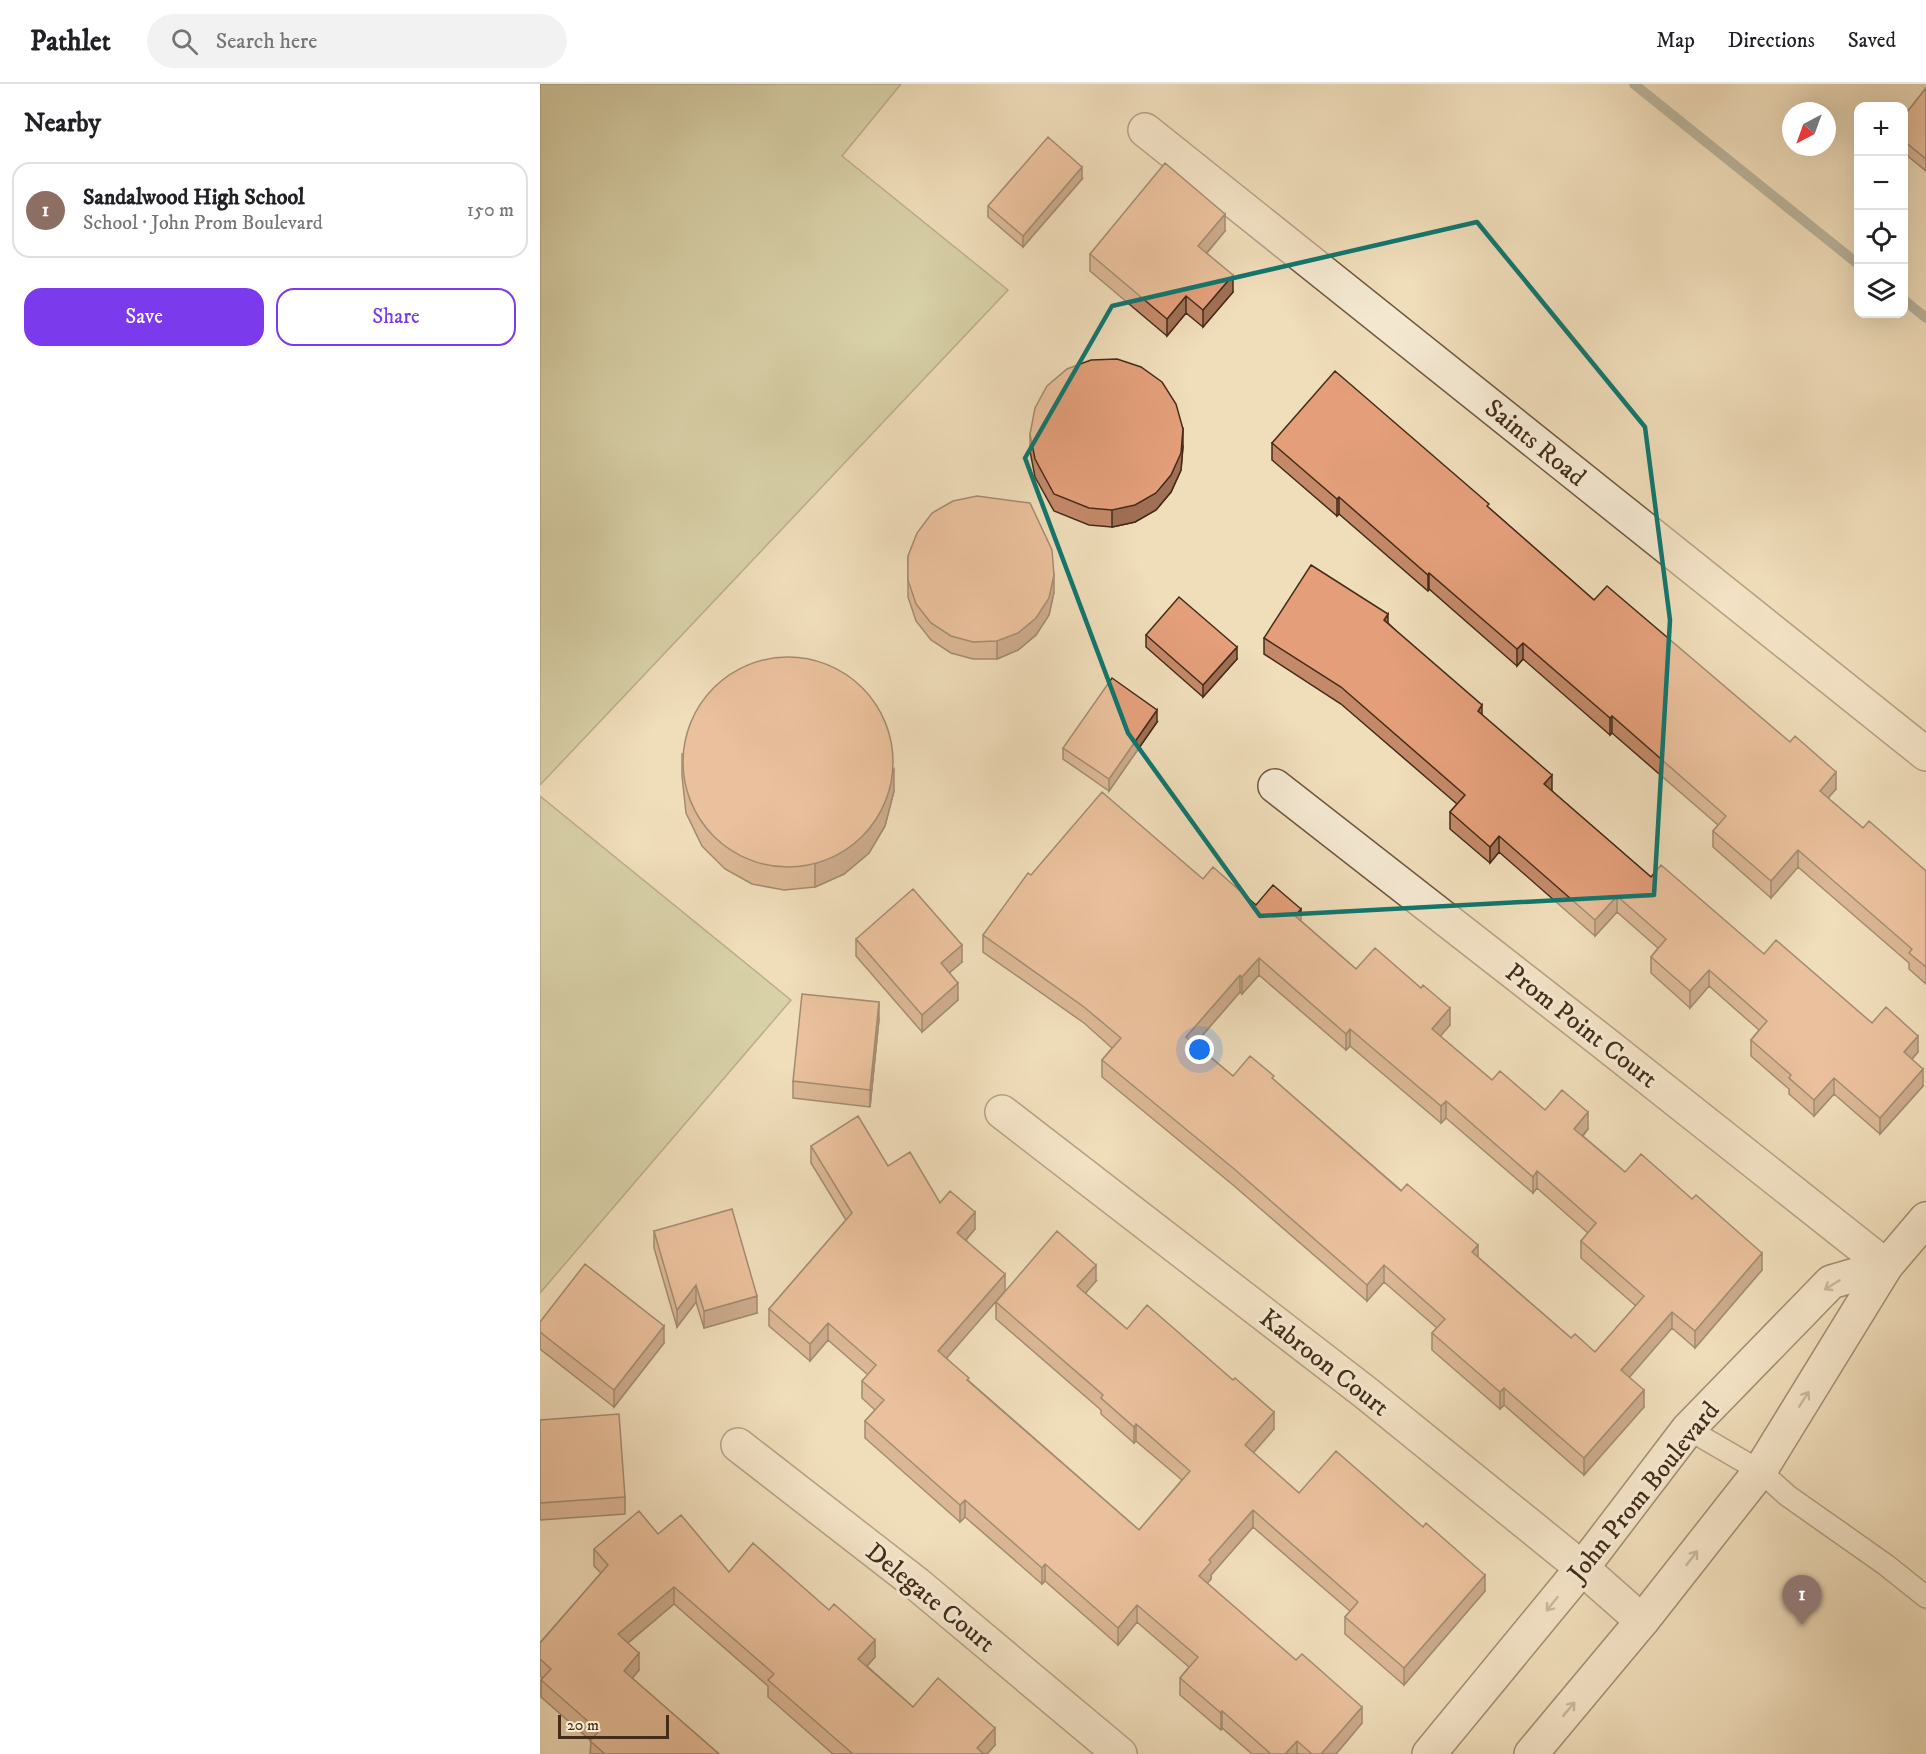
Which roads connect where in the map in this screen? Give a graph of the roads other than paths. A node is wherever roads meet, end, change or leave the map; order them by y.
1 (1145, 130) dead end
2 (1926, 754) edge
3 (1275, 786) dead end
4 (1002, 1112) dead end
5 (1926, 1219) edge
6 (1886, 1266) junction
7 (1688, 1429) junction
8 (738, 1445) dead end
9 (1760, 1471) junction
10 (1582, 1568) junction
11 (1926, 1597) edge
12 (1642, 1621) junction
13 (1116, 1753) edge
14 (1429, 1754) edge
15 (1531, 1754) edge

1 - 2 street, Saints Road
3 - 6 street, Prom Point Court
4 - 10 street, Kabroon Court
5 - 6 street
6 -> 7 street, John Prom Boulevard
9 -> 6 street
7 - 9 lane
7 - 10 street, John Prom Boulevard
8 - 13 street, Delegate Court
9 - 11 lane
12 -> 9 street
10 - 12 street, Kabroon Court
10 -> 14 street, John Prom Boulevard
15 -> 12 street

